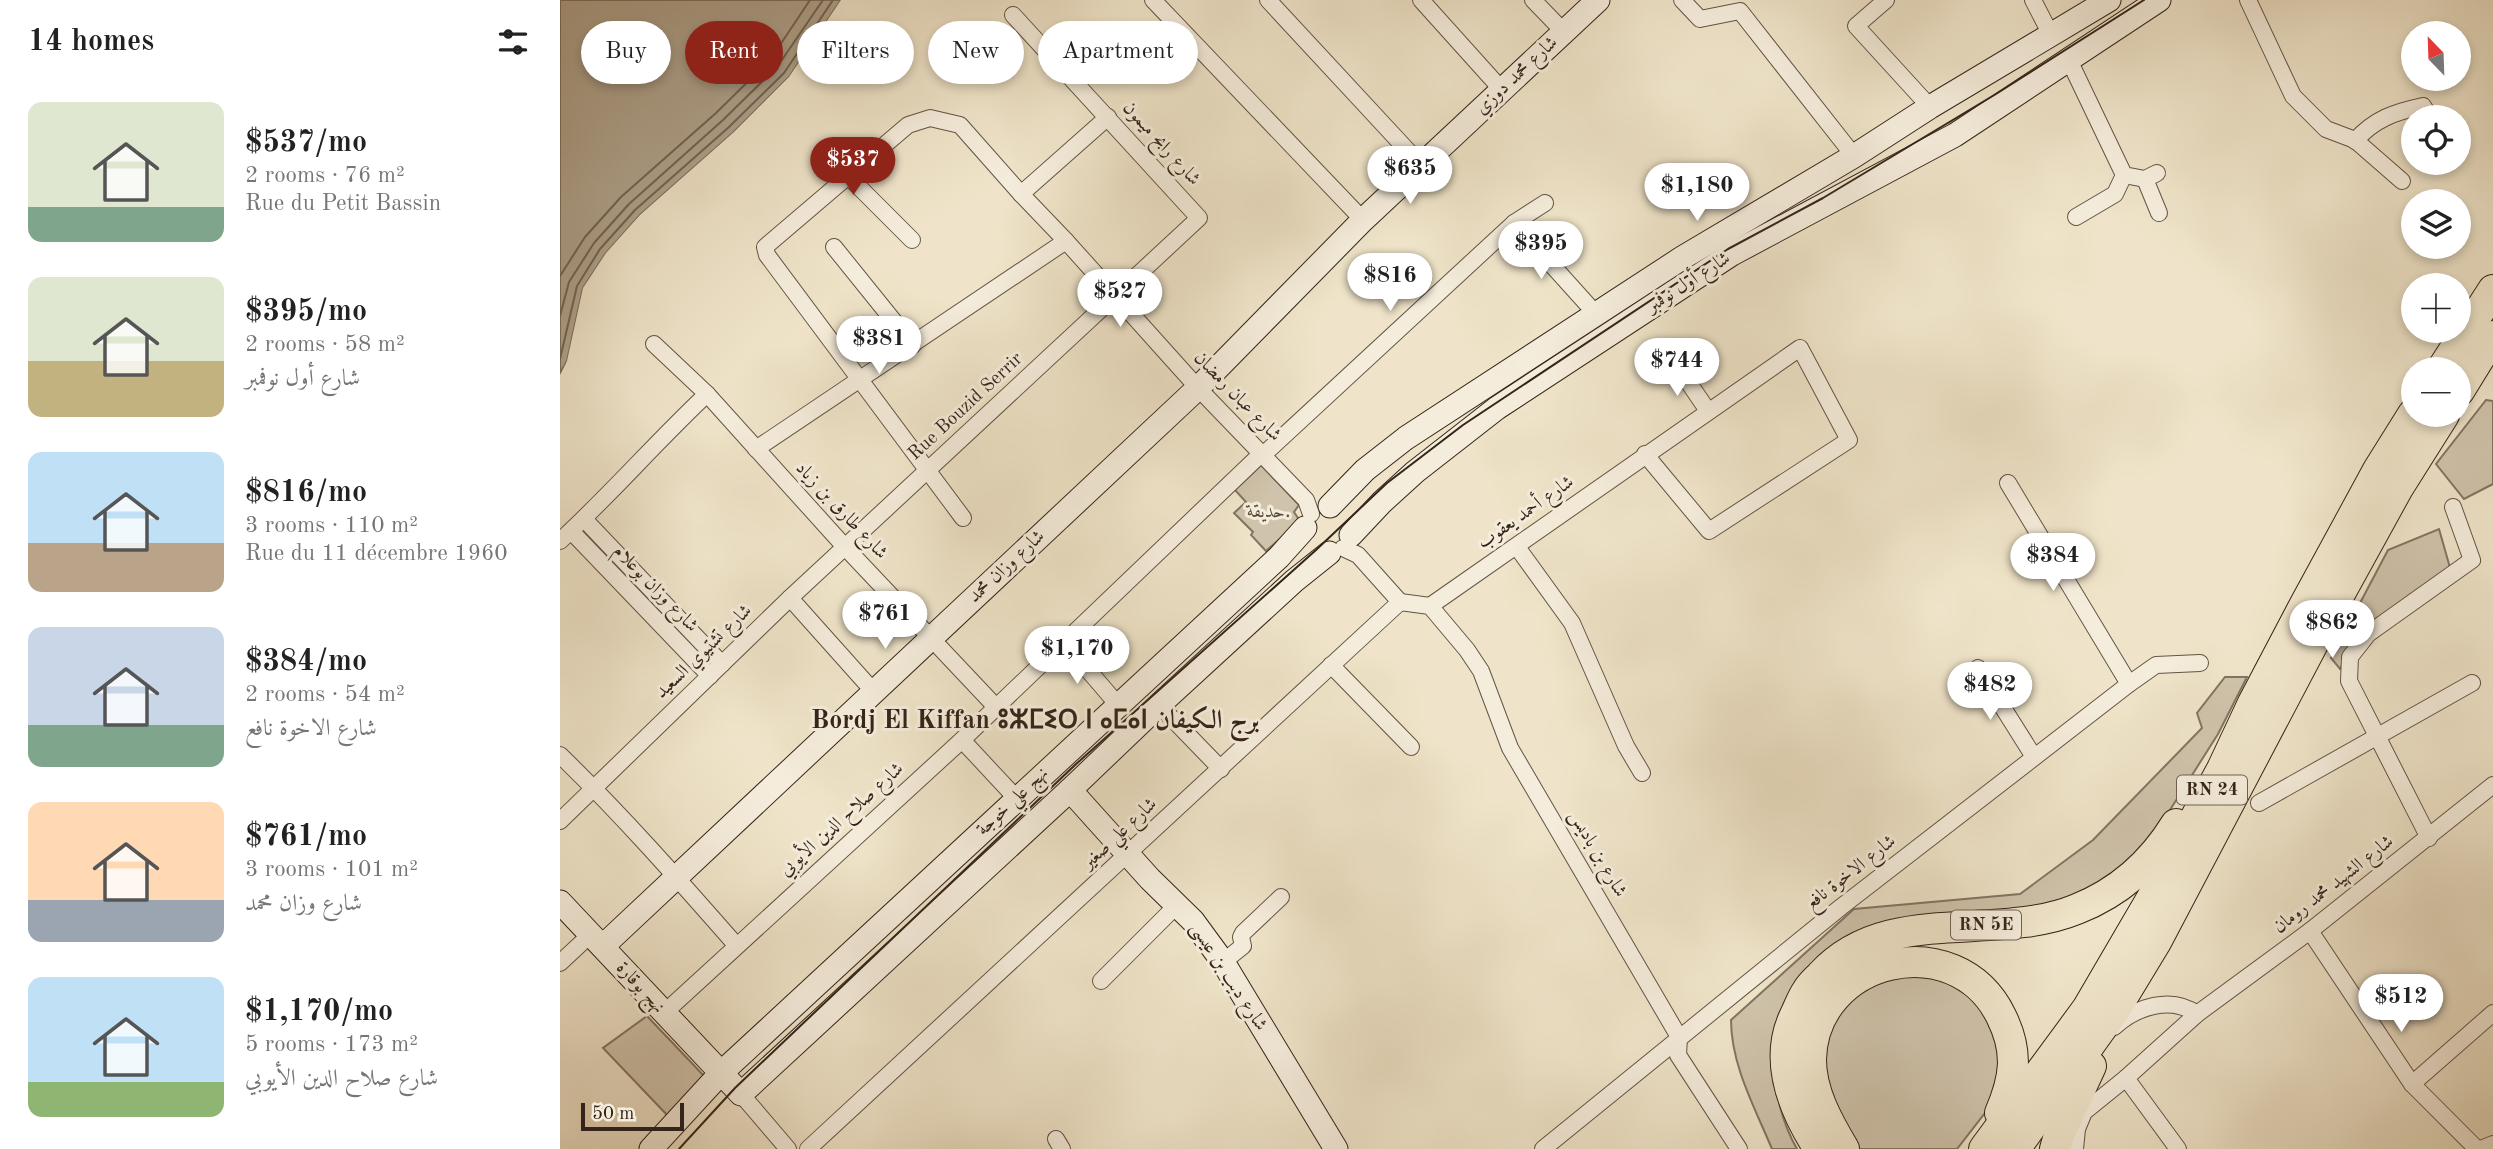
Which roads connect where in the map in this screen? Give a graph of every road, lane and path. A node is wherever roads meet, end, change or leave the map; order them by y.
1 (1153, 0) edge
2 (1268, 0) edge
3 (1421, 0) edge
4 (1533, 0) edge
5 (1598, 0) edge
6 (1682, 0) edge
7 (1886, 0) edge
8 (2033, 0) edge
9 (2109, 0) edge
10 (2159, 0) edge
11 (2248, 0) edge
12 (1013, 15) dead end
13 (1564, 32) junction
14 (2052, 36) junction
15 (2069, 60) junction
16 (1502, 90) junction
17 (1930, 107) junction
18 (2401, 110) edge
19 (1108, 117) junction
20 (2355, 141) junction
21 (1854, 156) junction
22 (1421, 165) junction
23 (2124, 176) junction
24 (849, 177) junction
25 (2402, 181) dead end
26 (1021, 194) junction
27 (1544, 204) dead end
28 (2159, 213) dead end
29 (2076, 217) dead end
30 (1363, 220) junction
31 (1514, 223) junction
32 (912, 240) dead end
33 (1066, 241) junction
34 (834, 247) dead end
35 (2493, 290) edge
36 (1115, 297) junction
37 (1596, 314) junction
38 (654, 344) dead end
39 (913, 345) junction
40 (2491, 346) edge
41 (2449, 357) edge
42 (1676, 364) dead end
43 (2471, 374) edge
44 (859, 381) junction
45 (1198, 388) junction
46 (707, 394) junction
47 (1708, 411) junction
48 (2405, 427) edge
49 (2436, 427) edge
50 (756, 449) junction
51 (1262, 454) junction
52 (1645, 454) junction
53 (927, 472) junction
54 (2008, 483) dead end
55 (2453, 508) dead end
56 (1315, 516) junction
57 (963, 518) dead end
58 (584, 519) junction
59 (565, 536) edge
60 (1341, 546) junction
61 (845, 547) junction
62 (1517, 547) junction
63 (790, 598) junction
64 (1400, 602) junction
65 (1430, 606) junction
66 (932, 638) junction
67 (1065, 643) junction
68 (2200, 663) dead end
69 (722, 664) junction
70 (1331, 665) junction
71 (1978, 668) dead end
72 (710, 676) junction
73 (2472, 683) dead end
74 (2129, 684) junction
75 (874, 692) junction
76 (2253, 703) junction
77 (1118, 705) junction
78 (1159, 705) junction
79 (996, 707) junction
80 (2378, 737) junction
81 (962, 740) junction
82 (1411, 747) dead end
83 (560, 755) edge
84 (2034, 757) junction
85 (1221, 769) junction
86 (1643, 773) dead end
87 (2493, 785) edge
88 (594, 788) junction
89 (1070, 790) junction
90 (1017, 799) junction
91 (2259, 803) dead end
92 (560, 821) edge
93 (2429, 838) junction
94 (1128, 855) junction
95 (677, 877) junction
96 (1281, 897) dead end
97 (560, 902) edge
98 (1176, 906) junction
99 (2310, 931) junction
100 (597, 940) junction
101 (736, 945) junction
102 (1223, 962) junction
103 (560, 963) edge
104 (1101, 981) dead end
105 (2493, 1013) edge
106 (663, 1014) junction
107 (2197, 1014) junction
108 (2112, 1021) junction
109 (1679, 1037) junction
110 (720, 1074) junction
111 (2126, 1078) junction
112 (2412, 1084) junction
113 (741, 1094) junction
114 (2493, 1144) edge
115 (1548, 1147) edge
116 (651, 1149) edge
117 (788, 1149) edge
118 (808, 1149) edge
119 (1336, 1149) edge
120 (1739, 1149) edge
121 (1819, 1149) edge
122 (1844, 1149) edge
123 (1978, 1149) edge
124 (1984, 1149) edge
125 (2015, 1149) edge
126 (2055, 1149) edge
127 (2075, 1149) edge
128 (2178, 1149) edge
129 (2479, 1149) edge

1 - 30 street
2 - 22 street
3 - 16 street
4 - 13 street
5 - 13 main road, شارع محمد دوزي
6 - 21 street
7 - 17 street
8 - 14 street
9 - 14 main road, شارع أول نوفمبر
10 - 15 main road, شارع أول نوفمبر
11 - 20 street
12 - 19 street, شارع رابح ميمون
13 - 16 main road, شارع محمد دوزي
14 - 17 main road, شارع أول نوفمبر
15 - 23 street
15 - 60 main road, شارع أول نوفمبر
16 - 22 main road, شارع محمد دوزي
17 - 21 main road, شارع أول نوفمبر
18 - 20 street
19 - 26 street
19 - 36 street, شارع رابح ميمون
20 - 25 street
21 - 37 main road, شارع أول نوفمبر
22 - 30 main road, شارع محمد دوزي
23 - 28 street
23 - 29 street
24 - 26 street, شارع عبان رمضان
24 - 32 street
24 - 44 street
26 - 33 street, شارع عبان رمضان
27 - 31 street, شارع صلاح الدين الأيوبي
30 - 45 main road, شارع محمد دوزي
31 - 37 street
31 - 51 street, شارع صلاح الدين الأيوبي
33 - 36 street, شارع عبان رمضان
33 - 39 street
34 - 39 street
35 - 41 highway
36 - 45 street, شارع عبان رمضان
36 - 53 street, Rue Bouzid Serrir
37 - 56 main road, شارع أول نوفمبر
38 - 46 street, شارع طارق بن زياد
39 - 44 street
40 - 43 highway
42 - 47 street
44 - 50 street
44 - 53 street
45 - 51 street, شارع عبان رمضان
45 - 66 main road, شارع وزان محمد
46 - 50 street, شارع طارق بن زياد
46 - 58 street, شارع وزان بوعلام
47 - 52 street, شارع أحمد يعقوب
47 - 52 street, شارع أحمد يعقوب
48 - 76 highway, RN 24
49 - 108 highway, RN 24
50 - 61 street, شارع طارق بن زياد
51 - 56 street, شارع عبان رمضان
51 - 67 street, شارع صلاح الدين الأيوبي
52 - 62 street, شارع أحمد يعقوب
53 - 57 street
53 - 61 street, Rue Bouzid Serrir
54 - 74 street
55 - 80 street
56 - 60 main road
56 - 60 main road
56 - 77 main road, نهج علي خوجة
58 - 59 street, شارع وزان بوعلام
58 - 69 street, شارع وزان بوعلام
59 - 72 street, شارع وزان بوعلام
60 - 64 street
60 - 78 main road, نهج علي خوجة
61 - 63 street, شارع تشتيوي السعيد
61 - 66 street, شارع طارق بن زياد
62 - 65 street, شارع أحمد يعقوب
62 - 86 street
63 - 69 street, شارع تشتيوي السعيد
63 - 75 street
64 - 65 street
64 - 70 street, شارع علي صغير
65 - 109 street, شارع بن باديس
66 - 75 main road, شارع وزان محمد
66 - 79 street, شارع طارق بن زياد
67 - 77 street
67 - 79 street, شارع صلاح الدين الأيوبي
68 - 74 street, شارع الاخوة نافع
69 - 72 street, شارع تشتيوي السعيد
70 - 82 street
70 - 85 street, شارع علي صغير
71 - 84 street
72 - 88 street, شارع تشتيوي السعيد
73 - 80 street
74 - 84 street, شارع الاخوة نافع
75 - 95 main road, شارع وزان محمد
76 - 121 highway, RN 5E
76 - 124 highway, RN 24
77 - 90 main road, نهج علي خوجة
78 - 85 street
78 - 89 main road, نهج علي خوجة
79 - 81 street, شارع صلاح الدين الأيوبي
80 - 91 street
80 - 93 street
81 - 90 street
81 - 101 street, شارع صلاح الدين الأيوبي
83 - 88 street
84 - 109 street, شارع الاخوة نافع
85 - 94 street, شارع علي صغير
87 - 93 street, شارع الشهيد محمد رومان
88 - 92 street, شارع تشتيوي السعيد
88 - 95 street
89 - 94 main road, شارع ديب بن عيسى
89 - 113 main road, نهج علي خوجة
90 - 110 main road, نهج علي خوجة
93 - 99 street, شارع الشهيد محمد رومان
94 - 98 main road, شارع ديب بن عيسى
94 - 118 street, شارع علي صغير
95 - 100 main road, شارع وزان محمد
95 - 101 street
96 - 102 street
97 - 100 main road, نهج بوقارة
98 - 102 main road, شارع ديب بن عيسى
98 - 104 street
99 - 107 street, شارع الشهيد محمد رومان
99 - 112 street
100 - 103 street
100 - 106 main road, نهج بوقارة
101 - 106 street, شارع صلاح الدين الأيوبي
102 - 119 main road, شارع ديب بن عيسى
105 - 112 street
106 - 110 main road, نهج بوقارة
107 - 108 street
107 - 111 street, شارع الشهيد محمد رومان
108 - 125 highway, RN 24
108 - 126 highway
109 - 115 street, شارع الاخوة نافع
109 - 120 street, شارع بن باديس
110 - 113 main road, نهج بوقارة
110 - 116 main road, نهج علي خوجة
111 - 127 street, شارع الشهيد محمد رومان
111 - 128 street
112 - 129 street
113 - 117 street
114 - 129 street
122 - 123 highway, RN 5E

